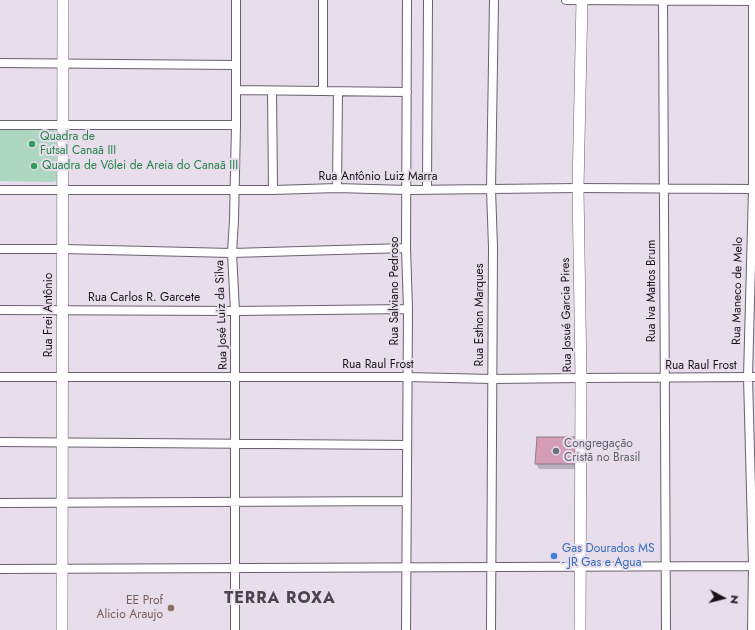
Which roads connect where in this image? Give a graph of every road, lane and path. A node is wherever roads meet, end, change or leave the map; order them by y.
1 (63, 0) edge
2 (236, 0) edge
3 (323, 0) edge
4 (406, 0) edge
5 (428, 0) edge
6 (494, 0) edge
7 (566, 0) edge
8 (582, 0) edge
9 (663, 0) edge
10 (754, 1) edge
11 (0, 63) edge
12 (63, 64) junction
13 (236, 65) junction
14 (236, 90) junction
15 (272, 91) junction
16 (323, 91) junction
17 (338, 92) junction
18 (407, 92) junction
19 (0, 125) edge
20 (63, 125) junction
21 (236, 125) junction
22 (337, 188) junction
23 (578, 188) junction
24 (427, 189) junction
25 (491, 189) junction
26 (664, 189) junction
27 (754, 189) edge
28 (0, 190) edge
29 (62, 190) junction
30 (234, 190) junction
31 (272, 190) junction
32 (407, 190) junction
33 (406, 248) junction
34 (0, 249) edge
35 (63, 249) junction
36 (232, 253) junction
37 (408, 309) junction
38 (0, 310) edge
39 (62, 310) junction
40 (235, 311) junction
41 (0, 377) edge
42 (62, 377) junction
43 (236, 377) junction
44 (407, 377) junction
45 (752, 377) edge
46 (581, 378) junction
47 (665, 378) junction
48 (492, 380) junction
49 (0, 442) edge
50 (62, 444) junction
51 (236, 444) junction
52 (407, 445) junction
53 (407, 501) junction
54 (62, 502) junction
55 (235, 502) junction
56 (0, 503) edge
57 (491, 566) junction
58 (582, 566) junction
59 (666, 566) junction
60 (754, 566) edge
61 (407, 567) junction
62 (235, 568) junction
63 (0, 569) edge
64 (62, 569) junction
65 (62, 630) edge
66 (235, 630) edge
67 (406, 630) edge
68 (491, 630) edge
69 (580, 630) edge
70 (666, 630) edge
71 (752, 630) edge

1 - 12 street, Rua Frei Antônio
2 - 13 street, Rua José Luiz da Silva
3 - 16 street
4 - 18 street, Rua Salviano Pedroso
5 - 24 street
6 - 25 street, Rua Esthon Marques
7 - 8 street
8 - 9 street
8 - 23 street, Rua Josué Garcia Pires
9 - 10 street
9 - 26 street, Rua Iva Mattos Brum
10 - 27 street, Rua Maneco de Melo
11 - 12 street
12 - 13 street
12 - 20 street, Rua Frei Antônio
13 - 14 street, Rua José Luiz da Silva
14 - 15 street
14 - 21 street, Rua José Luiz da Silva
15 - 16 street
15 - 31 street
16 - 17 street
17 - 18 street
17 - 22 street
18 - 32 street, Rua Salviano Pedroso
19 - 20 street
20 - 21 street
20 - 29 street, Rua Frei Antônio
21 - 30 street, Rua José Luiz da Silva
22 - 31 street, Rua Antônio Luiz Marra
22 - 32 street, Rua Antônio Luiz Marra
23 - 25 street, Rua Antônio Luiz Marra
23 - 26 street, Rua Antônio Luiz Marra
23 - 46 street, Rua Josué Garcia Pires
24 - 25 street, Rua Antônio Luiz Marra
24 - 32 street, Rua Antônio Luiz Marra
25 - 48 street, Rua Esthon Marques
26 - 27 street, Rua Antônio Luiz Marra
26 - 47 street, Rua Iva Mattos Brum
27 - 45 street, Rua Maneco de Melo
28 - 29 street, Rua Antônio Luiz Marra
29 - 30 street, Rua Antônio Luiz Marra
29 - 35 street, Rua Frei Antônio
30 - 31 street, Rua Antônio Luiz Marra
30 - 36 street, Rua José Luiz da Silva
32 - 33 street, Rua Salviano Pedroso
33 - 36 street
33 - 37 street, Rua Salviano Pedroso
34 - 35 street
35 - 36 street
35 - 39 street, Rua Frei Antônio
36 - 40 street, Rua José Luiz da Silva
37 - 40 street, Rua Carlos R. Garcete
37 - 44 street, Rua Salviano Pedroso
38 - 39 street, Rua Carlos R. Garcete
39 - 40 street, Rua Carlos R. Garcete
39 - 42 street, Rua Frei Antônio
40 - 43 street, Rua José Luiz da Silva
41 - 42 street, Rua Raul Frost
42 - 43 street, Rua Raul Frost
42 - 50 street, Rua Frei Antônio
43 - 44 street, Rua Raul Frost
43 - 51 street, Rua José Luiz da Silva
44 - 48 street, Rua Raul Frost
44 - 52 street, Rua Salviano Pedroso
45 - 47 street, Rua Raul Frost
45 - 60 street, Rua Maneco de Melo
46 - 47 street, Rua Raul Frost
46 - 48 street, Rua Raul Frost
46 - 58 street, Rua Josué Garcia Pires
47 - 59 street, Rua Iva Mattos Brum
48 - 57 street, Rua Esthon Marques
49 - 50 street
50 - 51 street
50 - 54 street, Rua Frei Antônio
51 - 52 street
51 - 55 street, Rua José Luiz da Silva
52 - 53 street, Rua Salviano Pedroso
53 - 55 street
53 - 61 street, Rua Salviano Pedroso
54 - 55 street
54 - 56 street
54 - 64 street, Rua Frei Antônio
55 - 62 street, Rua José Luiz da Silva
57 - 58 street
57 - 61 street
57 - 68 street, Rua Esthon Marques
58 - 59 street
58 - 69 street, Rua Josué Garcia Pires
59 - 60 street
59 - 70 street, Rua Iva Mattos Brum
60 - 71 street, Rua Maneco de Melo
61 - 62 street
61 - 67 street, Rua Salviano Pedroso
62 - 64 street
62 - 66 street, Rua José Luiz da Silva
63 - 64 street
64 - 65 street, Rua Frei Antônio

